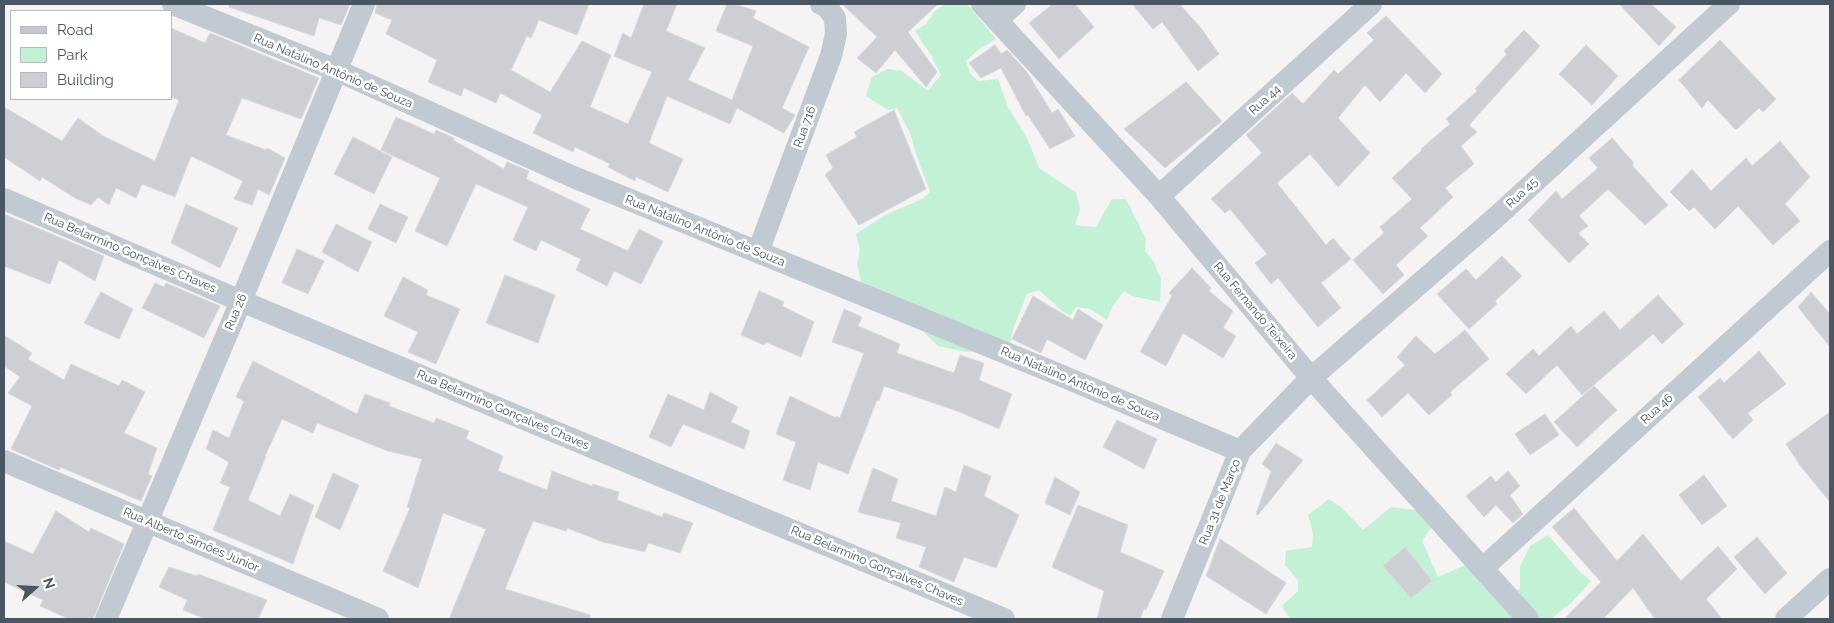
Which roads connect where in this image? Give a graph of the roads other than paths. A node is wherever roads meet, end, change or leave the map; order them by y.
1 (174, 4) edge
2 (364, 4) edge
3 (822, 4) edge
4 (982, 4) edge
5 (1015, 4) edge
6 (1371, 4) edge
7 (1729, 4) edge
8 (997, 20) junction
9 (336, 70) junction
10 (1159, 196) junction
11 (4, 199) edge
12 (1830, 251) edge
13 (758, 252) junction
14 (241, 301) junction
15 (1311, 378) junction
16 (1240, 451) junction
17 (4, 462) edge
18 (147, 522) junction
19 (1483, 568) junction
20 (1830, 579) edge
21 (106, 619) edge
22 (378, 619) edge
23 (1004, 619) edge
24 (1172, 619) edge
25 (1528, 619) edge
26 (1786, 619) edge

1 - 9 street, Rua Natalino Antônio de Souza
2 - 9 street, Rua 26
3 - 13 street, Rua 716
4 - 8 street, Rua Fernando Teixeira
5 - 8 street
6 - 10 street, Rua 44
7 - 15 street, Rua 45
8 - 10 street, Rua Fernando Teixeira
9 - 13 street, Rua Natalino Antônio de Souza
9 - 14 street, Rua 26
10 - 15 street, Rua Fernando Teixeira
11 - 14 street, Rua Belarmino Gonçalves Chaves
12 - 19 street, Rua 46
13 - 16 street, Rua Natalino Antônio de Souza
14 - 18 street, Rua 26
14 - 23 street, Rua Belarmino Gonçalves Chaves
15 - 16 street, Rua 31 de Março
15 - 19 street, Rua Fernando Teixeira
16 - 24 street, Rua 31 de Março
17 - 18 street, Rua Alberto Simões Júnior
18 - 21 street, Rua 26
18 - 22 street, Rua Alberto Simões Júnior
19 - 25 street, Rua Fernando Teixeira
20 - 26 street

